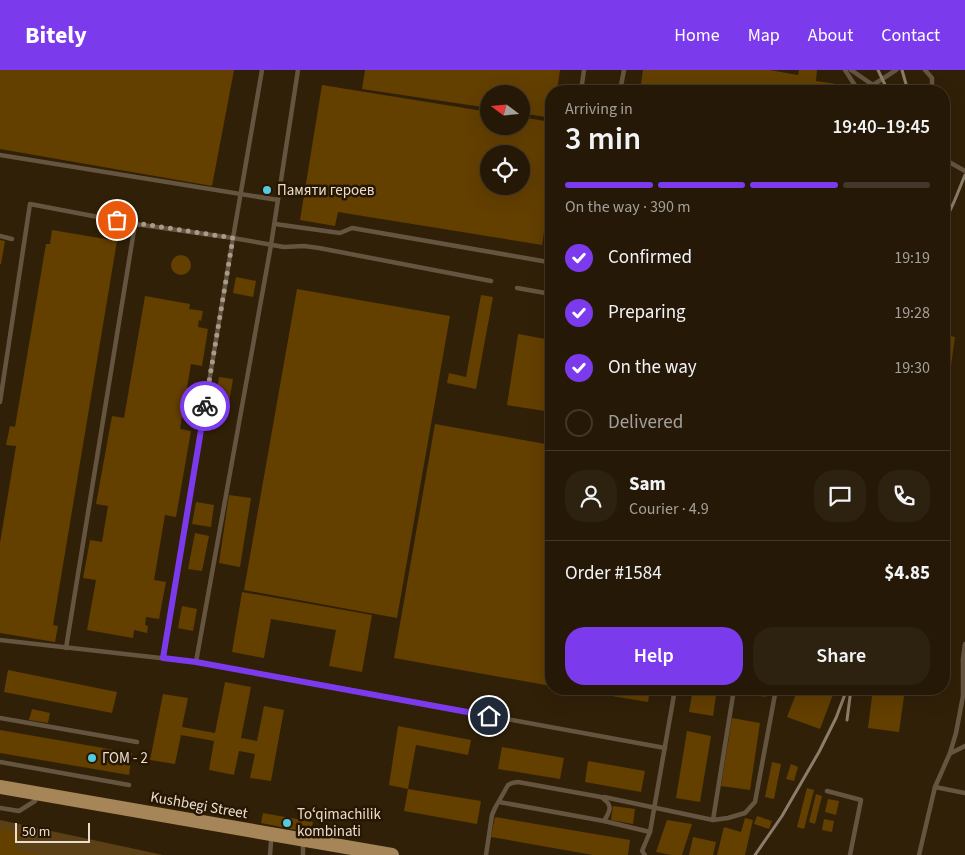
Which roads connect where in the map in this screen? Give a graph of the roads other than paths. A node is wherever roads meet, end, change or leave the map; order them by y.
1 (262, 70) edge
2 (298, 70) edge
3 (584, 70) edge
4 (624, 70) edge
5 (845, 70) edge
6 (851, 70) edge
7 (896, 70) edge
8 (925, 70) edge
9 (582, 85) edge
10 (621, 85) edge
11 (855, 85) edge
12 (873, 85) joint
13 (932, 85) edge
14 (0, 155) edge
15 (950, 162) edge
16 (965, 171) edge
17 (241, 195) junction
18 (278, 200) junction
19 (135, 224) junction
20 (275, 224) junction
21 (0, 236) edge
22 (233, 238) junction
23 (12, 239) dead end
24 (271, 245) junction
25 (545, 261) edge
26 (491, 281) dead end
27 (517, 288) dead end
28 (545, 293) edge
29 (0, 402) edge
30 (0, 640) edge
31 (965, 644) edge
32 (66, 648) junction
33 (163, 658) junction
34 (196, 662) junction
35 (674, 695) edge
36 (733, 695) edge
37 (775, 695) edge
38 (0, 718) edge
39 (137, 742) dead end
40 (965, 746) edge
41 (664, 748) junction
42 (950, 753) junction
43 (0, 762) edge
44 (129, 785) dead end
45 (0, 786) edge
46 (935, 787) junction
47 (827, 791) dead end
48 (965, 793) edge
49 (0, 794) edge
50 (601, 797) junction
51 (35, 801) junction
52 (498, 802) junction
53 (0, 808) edge
54 (654, 808) junction
55 (713, 820) junction
56 (604, 821) junction
57 (650, 832) junction
58 (270, 848) edge
59 (330, 848) junction
60 (303, 851) edge
61 (348, 855) edge
62 (392, 855) edge
63 (486, 855) edge
64 (645, 855) edge
65 (850, 855) edge
66 (918, 855) edge

1 - 17 lane
2 - 18 lane
3 - 9 lane
4 - 10 lane
5 - 11 lane
6 - 12 lane
7 - 12 lane
8 - 13 lane
14 - 17 lane
15 - 16 lane
17 - 18 lane
17 - 22 lane
18 - 20 lane
19 - 22 lane
19 - 29 lane
19 - 32 lane
20 - 24 lane
20 - 25 lane
21 - 23 lane
22 - 24 lane
22 - 33 lane
24 - 26 lane
24 - 34 lane
27 - 28 lane
30 - 32 lane
31 - 42 lane
32 - 33 lane
33 - 34 lane
34 - 41 lane
35 - 41 lane
36 - 55 lane
37 - 55 lane
38 - 39 lane
40 - 42 lane
41 - 54 lane
42 - 46 lane
43 - 44 lane
45 - 59 main road, Kushbegi Street
46 - 48 lane
46 - 66 lane
47 - 65 lane
49 - 51 main road, Kushbegi Street
50 - 52 lane
50 - 54 lane
50 - 56 lane
51 - 53 lane
51 - 58 main road, Kushbegi Street
52 - 56 lane
52 - 63 lane
54 - 55 lane
54 - 57 lane
56 - 57 lane
57 - 64 lane
58 - 60 main road, Kushbegi Street
59 - 60 main road, Kushbegi Street
59 - 61 main road, Kushbegi Street
59 - 62 main road, Kushbegi Street

